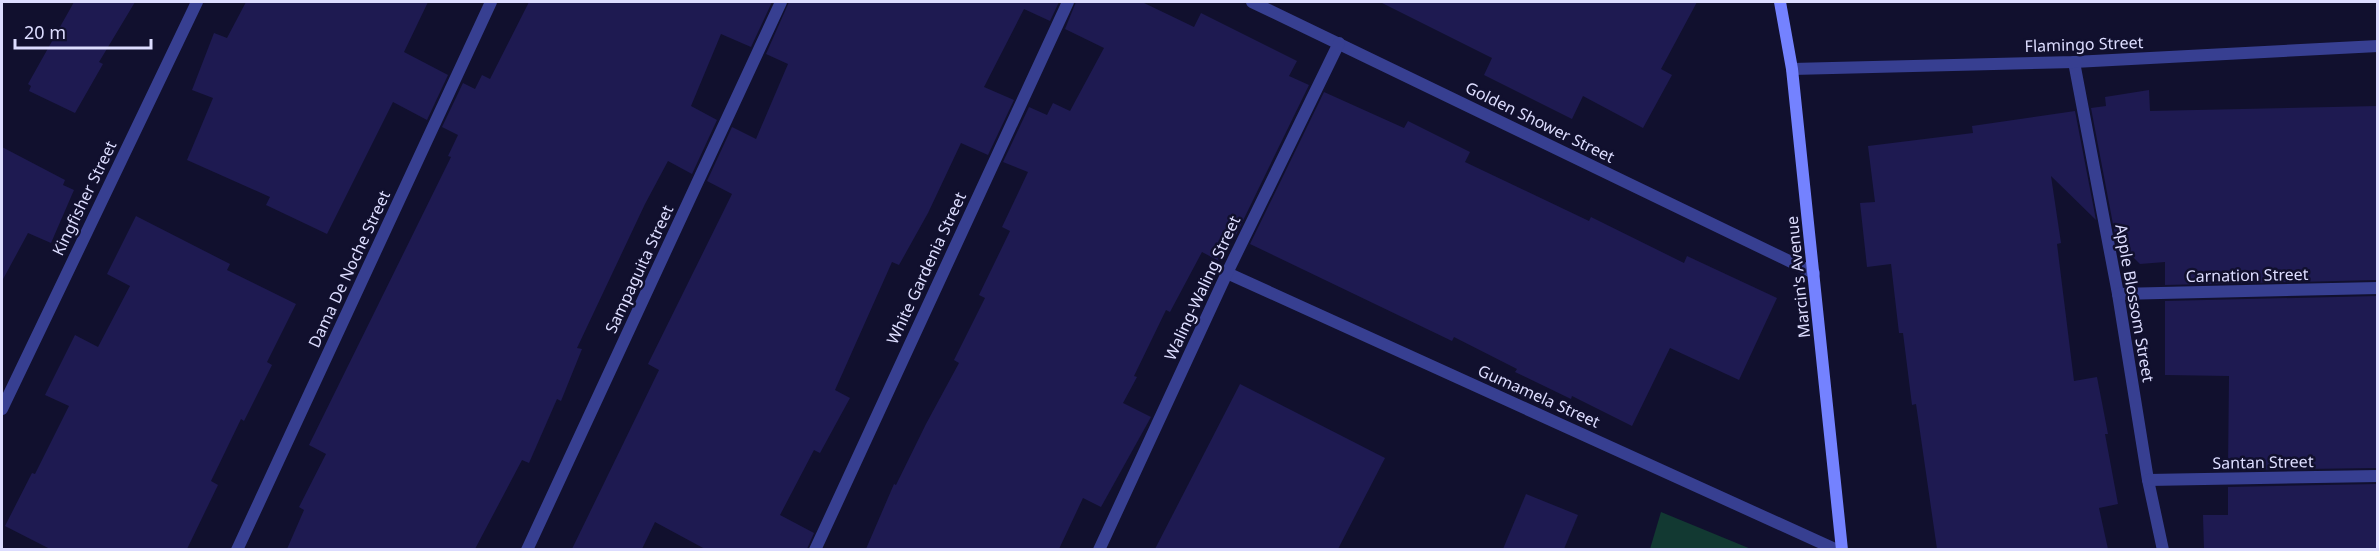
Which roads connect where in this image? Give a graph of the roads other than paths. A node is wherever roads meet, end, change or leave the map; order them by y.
1 (197, 2) edge
2 (491, 2) edge
3 (781, 2) edge
4 (1068, 2) edge
5 (1252, 2) edge
6 (1780, 2) edge
7 (1339, 43) junction
8 (2378, 46) edge
9 (2074, 62) junction
10 (1792, 69) junction
11 (1227, 273) junction
12 (1814, 273) junction
13 (2378, 288) edge
14 (2118, 294) junction
15 (2, 409) edge
16 (2378, 476) edge
17 (2148, 480) junction
18 (237, 549) edge
19 (527, 549) edge
20 (815, 549) edge
21 (1099, 549) edge
22 (1837, 549) edge
23 (1842, 549) edge
24 (2163, 549) edge

1 - 15 street, Kingfisher Street
2 - 18 street, Dama De Noche Street
3 - 19 street, Sampaguita Street
4 - 20 street, White Gardenia Street
5 - 7 street, Golden Shower Street
6 - 10 main road, Marcin's Avenue
7 - 11 street, Waling-Waling Street
7 - 12 street, Golden Shower Street
8 - 9 street, Flamingo Street
9 - 10 street, Flamingo Street
9 - 14 street, Apple Blossom Street
10 - 12 main road, Marcin's Avenue
11 - 21 street, Waling-Waling Street
11 - 22 street, Gumamela Street
12 - 23 main road, Marcin's Avenue
13 - 14 street, Carnation Street
14 - 17 street, Apple Blossom Street
16 - 17 street, Santan Street
17 - 24 street, Apple Blossom Street

